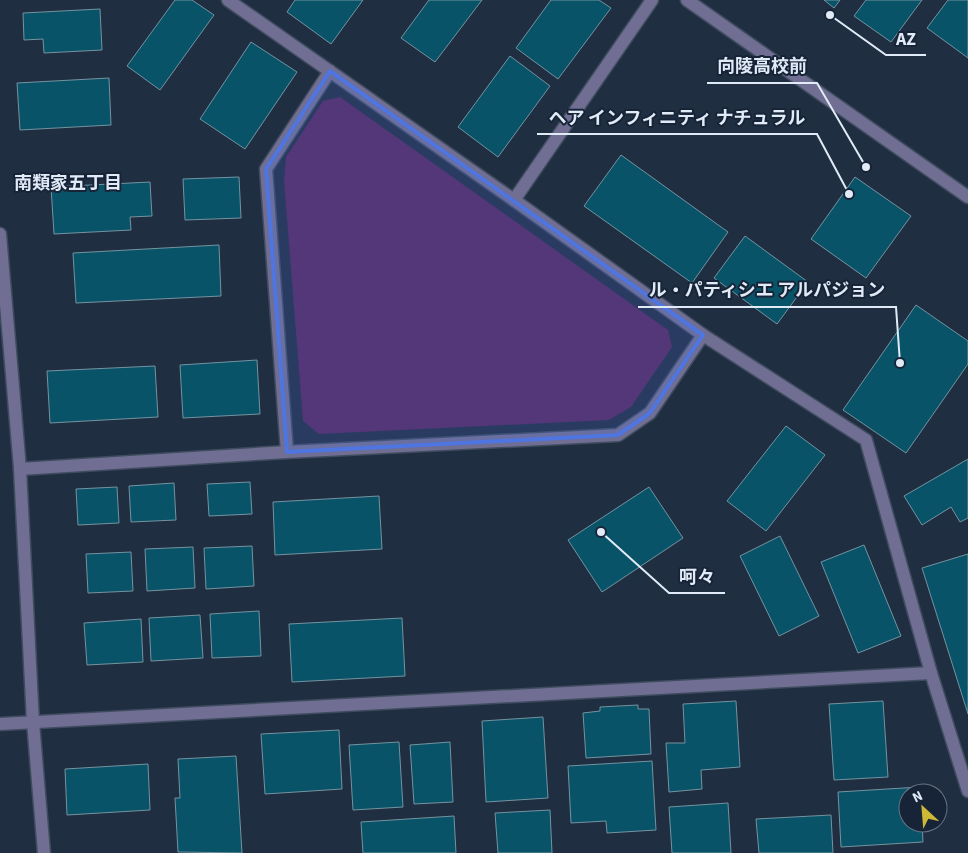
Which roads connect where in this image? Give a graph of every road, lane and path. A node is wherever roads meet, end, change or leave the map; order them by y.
1 (228, 0) edge
2 (652, 0) edge
3 (687, 0) edge
4 (330, 71) junction
5 (968, 197) edge
6 (514, 200) junction
7 (0, 234) edge
8 (1, 258) edge
9 (703, 335) junction
10 (287, 452) junction
11 (20, 468) junction
12 (931, 673) junction
13 (33, 722) junction
14 (0, 724) edge
15 (968, 791) edge
16 (44, 853) edge

1 - 4 street
2 - 6 street
3 - 5 street
4 - 6 street
4 - 10 street
6 - 9 street
7 - 8 street
8 - 11 street
9 - 10 street
9 - 12 street
10 - 11 street
11 - 13 street
12 - 13 street
12 - 15 street
13 - 14 street
13 - 16 street

